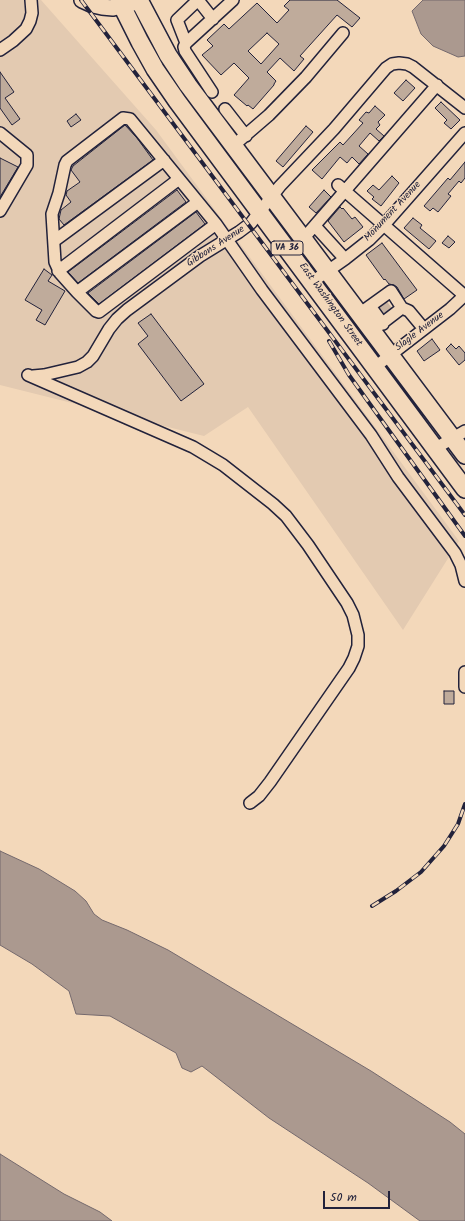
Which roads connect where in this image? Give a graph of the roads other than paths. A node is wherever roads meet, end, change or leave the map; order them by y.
1 (31, 0) edge
2 (82, 0) edge
3 (141, 0) edge
4 (233, 0) edge
5 (120, 3) edge
6 (213, 19) junction
7 (343, 33) dead end
8 (186, 43) junction
9 (0, 50) edge
10 (437, 85) junction
11 (212, 92) dead end
12 (225, 108) dead end
13 (465, 108) edge
14 (0, 132) edge
15 (465, 133) edge
16 (246, 136) junction
17 (233, 146) junction
18 (164, 160) junction
19 (179, 179) junction
20 (342, 189) junction
21 (272, 198) junction
22 (198, 202) junction
23 (0, 211) edge
24 (261, 212) junction
25 (216, 224) junction
26 (315, 226) junction
27 (383, 226) junction
28 (303, 239) junction
29 (228, 240) junction
30 (54, 242) junction
31 (329, 242) junction
32 (314, 255) junction
33 (345, 259) junction
34 (58, 270) junction
35 (328, 272) junction
36 (312, 282) junction
37 (77, 292) junction
38 (465, 296) edge
39 (402, 308) junction
40 (378, 313) junction
41 (424, 329) junction
42 (390, 355) junction
43 (375, 366) junction
44 (459, 435) edge
45 (436, 448) junction
46 (465, 455) edge
47 (465, 489) edge
48 (463, 564) edge
49 (465, 581) edge
50 (465, 672) edge
51 (465, 688) edge
52 (250, 803) dead end

1 - 9 street
2 - 5 main road
3 - 5 main road
3 - 17 highway, East Washington Street / VA 36
4 - 6 street
5 - 24 highway, East Washington Street / VA 36
6 - 8 street
6 - 8 street
7 - 16 street
8 - 11 street
10 - 13 street, Gibbons Avenue
10 - 20 street
10 - 21 street, Gibbons Avenue
12 - 16 street
14 - 23 street
15 - 27 street, Monument Avenue
16 - 17 street
17 - 21 highway, East Washington Street / VA 36
18 - 19 street
18 - 30 street
18 - 30 street
19 - 22 street
19 - 34 street
20 - 26 street
20 - 27 street
21 - 24 street, Gibbons Avenue
21 - 28 highway, East Washington Street / VA 36
22 - 25 street
22 - 37 street
24 - 29 street, Gibbons Avenue
24 - 36 highway, East Washington Street / VA 36
25 - 29 street
25 - 37 street
26 - 28 street
26 - 31 street
27 - 33 street, Monument Avenue
27 - 38 street
28 - 32 highway, East Washington Street / VA 36
29 - 48 street
29 - 52 street, Gibbons Avenue
30 - 34 street
31 - 32 street
31 - 33 street
32 - 35 highway, East Washington Street / VA 36
33 - 35 street, Monument Avenue
34 - 37 street
35 - 36 street, Monument Avenue
35 - 40 highway, East Washington Street / VA 36
36 - 43 highway, East Washington Street / VA 36
38 - 41 street, Slagle Avenue
39 - 40 street
39 - 40 street
39 - 41 street
40 - 42 highway, East Washington Street / VA 36
41 - 42 street, Slagle Avenue
42 - 43 street, Slagle Avenue
42 - 44 highway, East Washington Street / VA 36
43 - 45 highway, East Washington Street / VA 36
44 - 45 street
44 - 46 highway, East Washington Street / VA 36
45 - 47 highway, East Washington Street / VA 36
48 - 49 street
50 - 51 street

